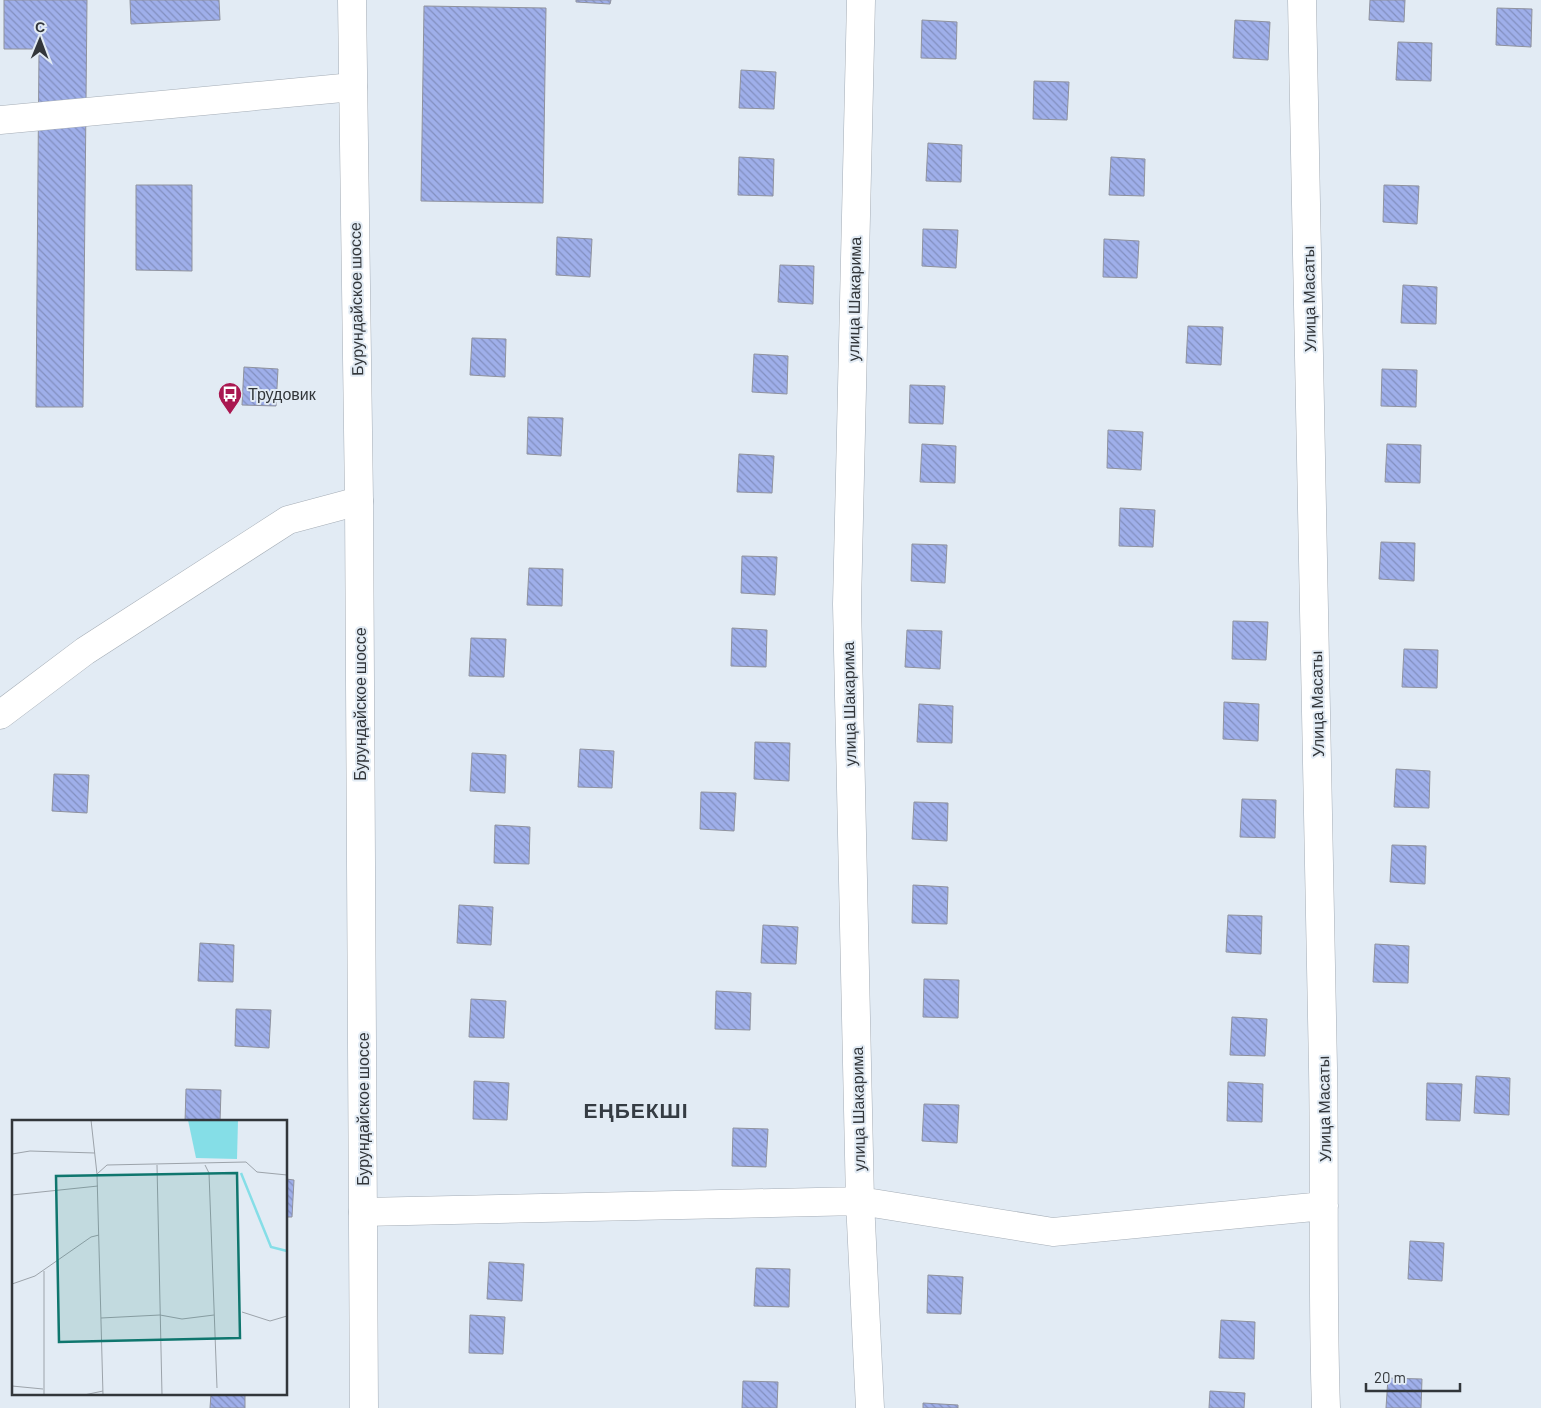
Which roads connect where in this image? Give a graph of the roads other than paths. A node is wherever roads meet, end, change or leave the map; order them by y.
1 (352, 0) edge
2 (861, 0) edge
3 (1302, 0) edge
4 (353, 87) junction
5 (0, 120) edge
6 (359, 501) junction
7 (0, 715) edge
8 (860, 1201) junction
9 (1324, 1206) junction
10 (364, 1212) junction
11 (364, 1408) edge
12 (870, 1408) edge
13 (1326, 1408) edge

1 - 4 street, Бурундайское шоссе
2 - 8 street, улица Шакарима
3 - 9 street, Улица Масаты
4 - 5 street
4 - 6 street, Бурундайское шоссе
6 - 7 street
6 - 10 street, Бурундайское шоссе
8 - 9 street
8 - 10 street
8 - 12 street, улица Шакарима
9 - 13 street, Улица Масаты
10 - 11 street, Бурундайское шоссе

